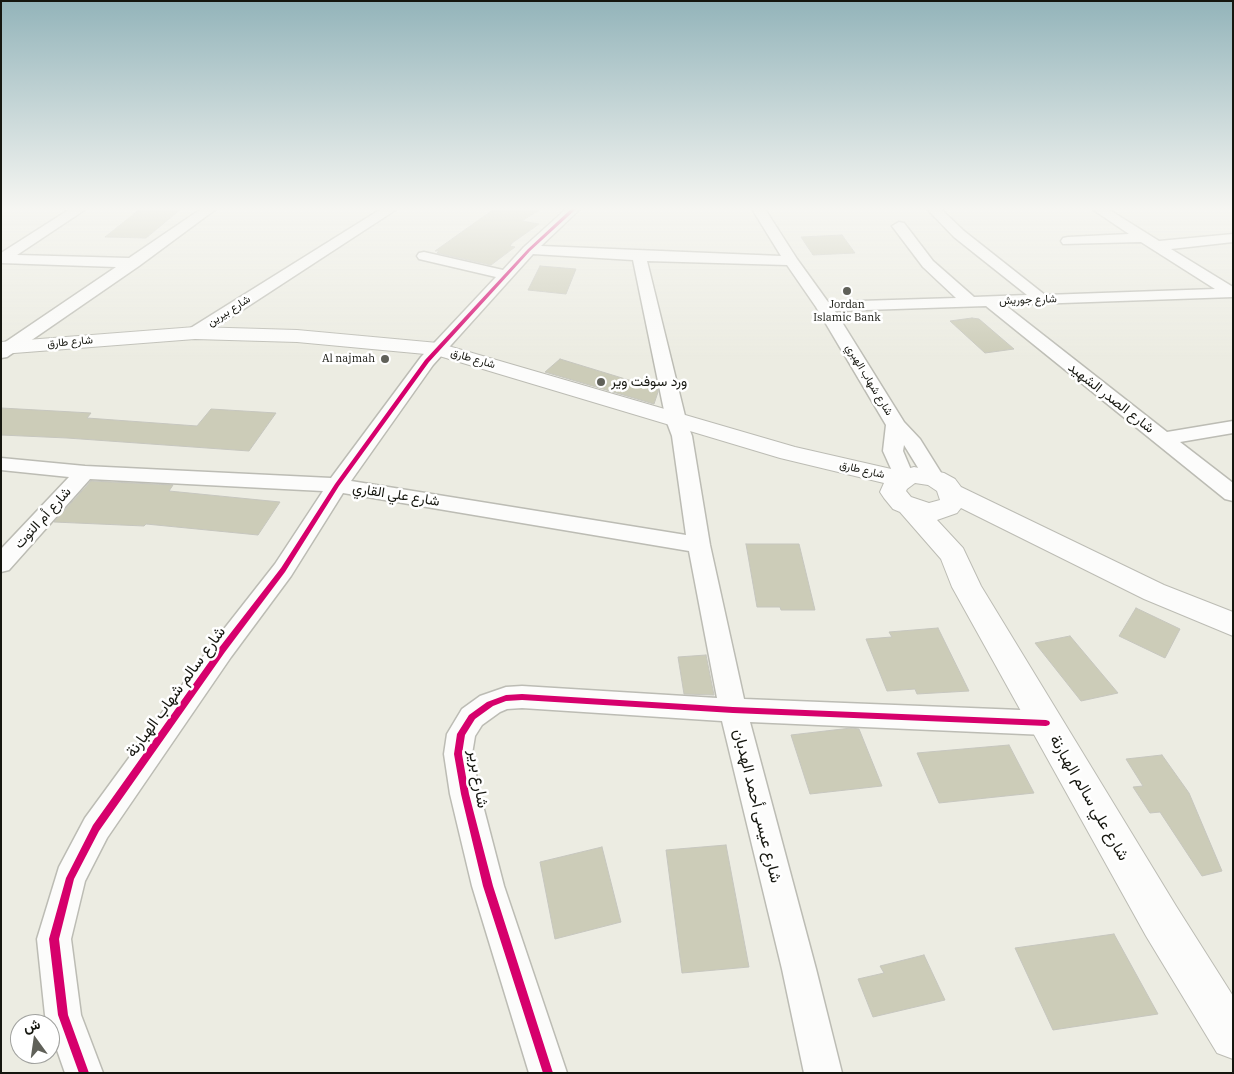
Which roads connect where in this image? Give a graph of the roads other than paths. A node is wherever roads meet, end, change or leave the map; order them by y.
1 (5, 259) edge
2 (139, 259) edge
3 (311, 259) edge
4 (437, 259) edge
5 (520, 259) edge
6 (639, 259) edge
7 (733, 259) edge
8 (924, 259) edge
9 (991, 259) edge
10 (1177, 259) edge
11 (791, 261) joint
12 (134, 263) junction
13 (505, 275) junction
14 (1232, 293) edge
15 (1041, 299) junction
16 (989, 301) junction
17 (970, 302) junction
18 (824, 307) junction
19 (195, 333) junction
20 (3, 352) edge
21 (432, 355) junction
22 (896, 425) junction
23 (1233, 427) edge
24 (679, 428) junction
25 (1163, 439) junction
26 (1, 464) edge
27 (85, 472) junction
28 (337, 485) junction
29 (903, 490) junction
30 (1233, 494) edge
31 (945, 497) junction
32 (699, 545) junction
33 (953, 555) junction
34 (1, 564) edge
35 (1233, 625) edge
36 (733, 710) junction
37 (1046, 723) junction
38 (1233, 1037) edge
39 (84, 1073) edge
40 (548, 1073) edge
41 (823, 1073) edge

1 - 12 street
2 - 12 street
3 - 19 street, شارع بيرين
4 - 13 street
5 - 13 street, شارع سالم شهاب الهبارنة
6 - 24 street, شارع عيسى أحمد الهدبان
7 - 11 street
8 - 17 street
9 - 15 street
10 - 14 street
11 - 18 street, شارع شهاب الهبري
12 - 20 street
13 - 21 street, شارع سالم شهاب الهبارنة
14 - 15 street, شارع جوريش
15 - 16 street, شارع جوريش
16 - 17 street, شارع جوريش
16 - 25 street, شارع الصدر الشهيد
17 - 18 street, شارع جوريش
18 - 22 street, شارع شهاب الهبري
19 - 20 street, شارع طارق
19 - 21 street, شارع طارق
20 - 21 street, شارع طارق
21 - 24 street, شارع طارق
21 - 28 street, شارع سالم شهاب الهبارنة
22 - 29 street, شارع شهاب الهبري
22 - 31 street, شارع شهاب الهبري
23 - 25 street
24 - 29 street, شارع طارق
24 - 32 street, شارع عيسى أحمد الهدبان
25 - 30 street, شارع الصدر الشهيد
26 - 27 street, شارع علي القاري
27 - 28 street, شارع علي القاري
27 - 34 street, شارع أم التوت
28 - 32 street, شارع علي القاري
28 - 39 street, شارع سالم شهاب الهبارنة
29 - 31 street
29 - 31 street
29 - 33 street, شارع علي سالم الهبارنة
31 - 33 street, شارع علي سالم الهبارنة
31 - 35 street
32 - 36 street, شارع عيسى أحمد الهدبان
33 - 37 street, شارع علي سالم الهبارنة
36 - 37 street, شارع برير
36 - 40 street, شارع برير
36 - 41 street, شارع عيسى أحمد الهدبان
37 - 38 street, شارع علي سالم الهبارنة

